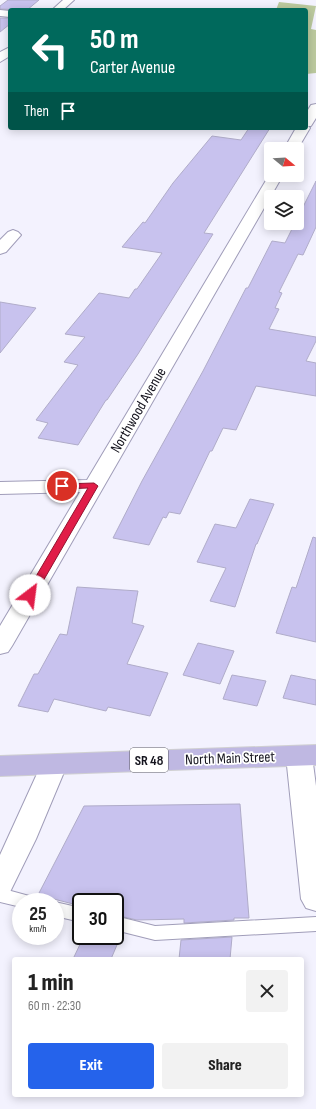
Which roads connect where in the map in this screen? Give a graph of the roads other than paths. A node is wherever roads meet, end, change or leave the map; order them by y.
1 (69, 0) edge
2 (59, 8) edge
3 (8, 52) edge
4 (0, 58) edge
5 (316, 108) edge
6 (308, 120) edge
7 (302, 130) edge
8 (295, 142) edge
9 (272, 182) edge
10 (13, 235) dead end
11 (0, 249) edge
12 (94, 486) junction
13 (0, 488) edge
14 (0, 646) edge
15 (307, 756) edge
16 (54, 765) junction
17 (0, 766) edge
18 (0, 884) edge
19 (0, 895) edge
20 (12, 898) edge
21 (316, 899) edge
22 (316, 924) edge
23 (124, 925) edge

1 - 2 street
3 - 4 street
5 - 6 street
7 - 8 street
9 - 12 street, Northwood Avenue
10 - 11 street
12 - 13 street
12 - 14 street, Northwood Avenue
15 - 16 main road, North Main Street / SR 48
15 - 21 street
16 - 17 main road, North Main Street / SR 48
16 - 18 street
19 - 20 lane
22 - 23 lane

